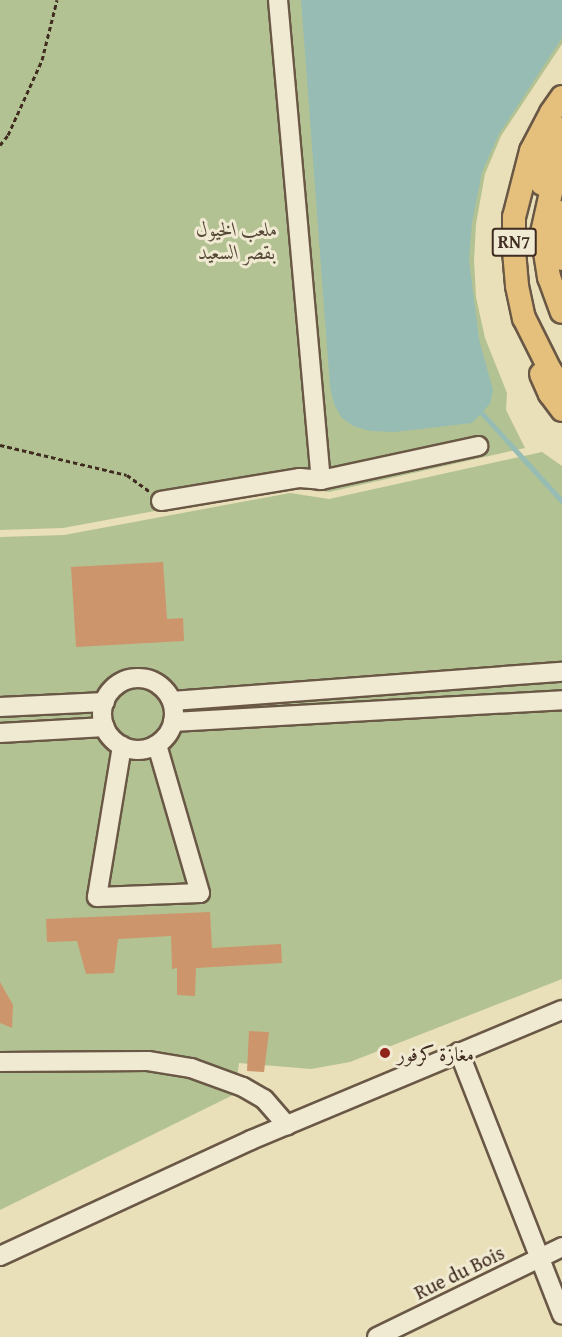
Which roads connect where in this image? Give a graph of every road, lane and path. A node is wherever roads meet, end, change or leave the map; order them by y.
1 (57, 0) edge
2 (278, 0) edge
3 (562, 97) edge
4 (562, 129) edge
5 (0, 145) edge
6 (562, 166) edge
7 (562, 212) edge
8 (542, 233) junction
9 (562, 259) edge
10 (562, 312) edge
11 (534, 340) junction
12 (562, 388) edge
13 (562, 410) edge
14 (0, 445) edge
15 (478, 446) dead end
16 (321, 480) junction
17 (161, 501) joint
18 (562, 672) edge
19 (562, 700) edge
20 (172, 701) junction
21 (105, 702) junction
22 (1, 707) edge
23 (173, 722) junction
24 (105, 727) junction
25 (1, 733) edge
26 (157, 745) junction
27 (122, 746) junction
28 (562, 1010) edge
29 (459, 1052) junction
30 (0, 1062) edge
31 (287, 1125) junction
32 (562, 1247) edge
33 (0, 1256) edge
34 (538, 1259) junction
35 (562, 1315) edge
36 (376, 1337) edge

1 - 5 path
2 - 16 street
3 - 11 main road, RN7
4 - 8 main road
6 - 8 main road
7 - 9 main road
8 - 10 main road
11 - 12 main road, RN7
11 - 13 main road
14 - 17 path
15 - 16 street
16 - 17 street
18 - 20 street
19 - 23 street
20 - 21 street
20 - 23 street
21 - 22 street
21 - 24 street
22 - 25 street
23 - 26 street
24 - 25 street
24 - 27 street
26 - 27 street
26 - 27 street
28 - 29 street
29 - 31 street
29 - 34 street
30 - 31 street
31 - 33 street
32 - 34 street, Rue du Bois
34 - 35 street
34 - 36 street, Rue du Bois

